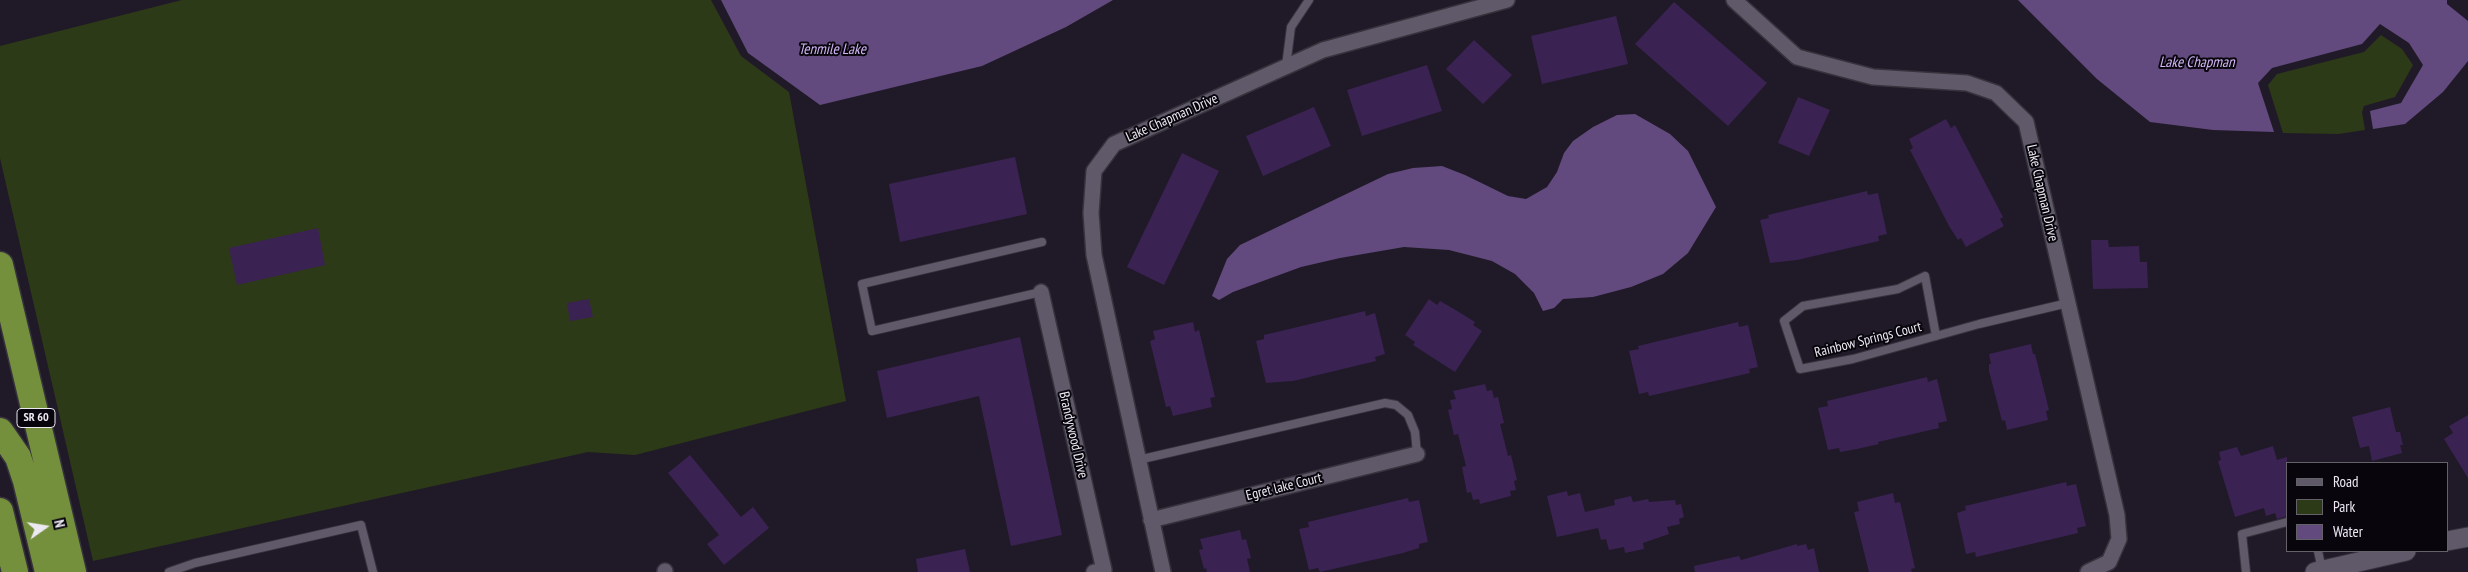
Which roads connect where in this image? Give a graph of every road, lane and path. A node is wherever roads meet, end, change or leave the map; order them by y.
1 (1309, 0) edge
2 (1507, 0) edge
3 (1734, 0) edge
4 (1286, 66) junction
5 (1042, 242) dead end
6 (0, 265) edge
7 (1041, 292) joint
8 (2068, 303) junction
9 (1936, 336) junction
10 (0, 431) edge
11 (1417, 454) joint
12 (1138, 460) junction
13 (0, 511) edge
14 (1151, 520) junction
15 (2286, 522) edge
16 (2468, 536) edge
17 (2448, 542) edge
18 (2318, 552) edge
19 (2402, 552) edge
20 (12, 570) edge
21 (1101, 571) edge
22 (2318, 571) edge
23 (48, 572) edge
24 (73, 572) edge
25 (169, 572) edge
26 (373, 572) edge
27 (1163, 572) edge
28 (2088, 572) edge
29 (2246, 572) edge

1 - 4 lane
2 - 4 street, Lake Chapman Drive
3 - 8 street, Lake Chapman Drive
4 - 12 street, Lake Chapman Drive
5 - 7 lane
6 - 24 highway, SR 60
7 - 21 street, Brandywood Drive
8 - 9 lane, Rainbow Springs Court
8 - 28 street, Lake Chapman Drive
9 - 9 lane, Rainbow Springs Court
10 - 23 highway
11 - 12 lane
11 - 14 street, Egret lake Court
12 - 14 street, Lake Chapman Drive
13 - 20 highway
14 - 27 street, Lake Chapman Drive
15 - 29 lane
16 - 17 street
18 - 22 lane
19 - 22 street
25 - 26 lane

